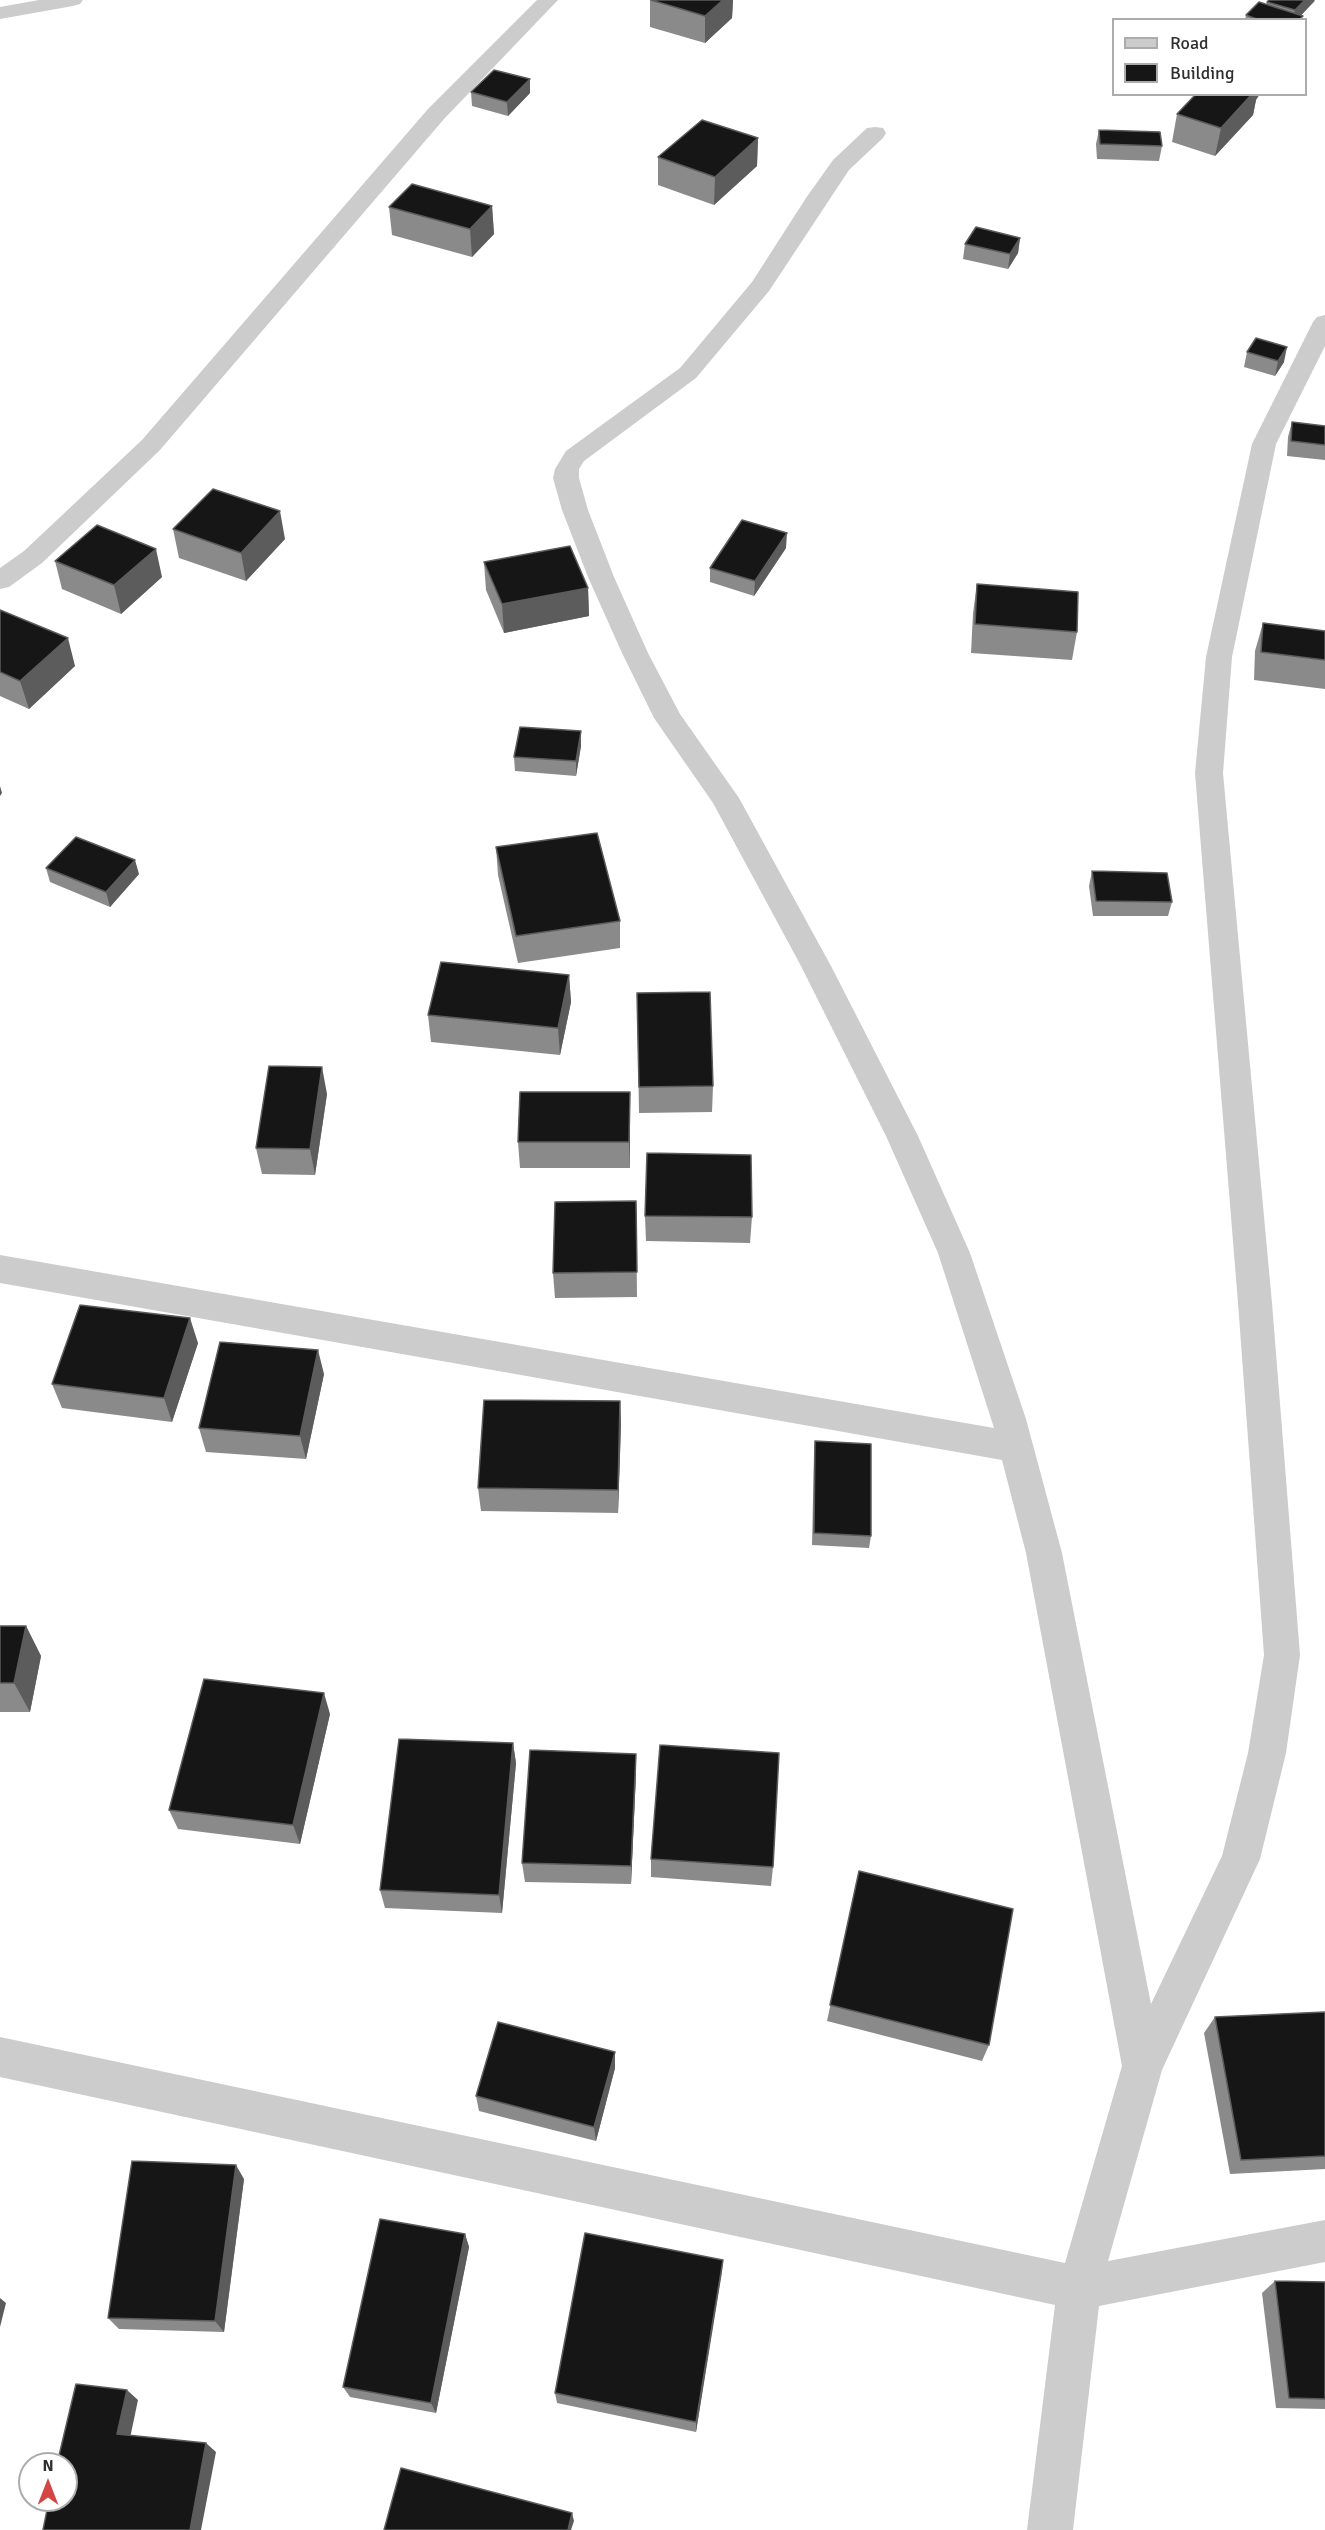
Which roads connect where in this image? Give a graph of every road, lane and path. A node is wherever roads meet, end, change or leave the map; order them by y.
1 (73, 0) edge
2 (548, 0) edge
3 (0, 13) edge
4 (875, 133) dead end
5 (1325, 322) edge
6 (0, 581) edge
7 (0, 1269) edge
8 (1016, 1447) junction
9 (0, 2057) edge
10 (1143, 2066) junction
11 (1325, 2241) edge
12 (1079, 2288) junction
13 (1050, 2530) edge

1 - 3 street
2 - 6 street
4 - 8 street
5 - 10 street
7 - 8 street
8 - 10 street
9 - 12 street
10 - 12 street
11 - 12 street
12 - 13 street

